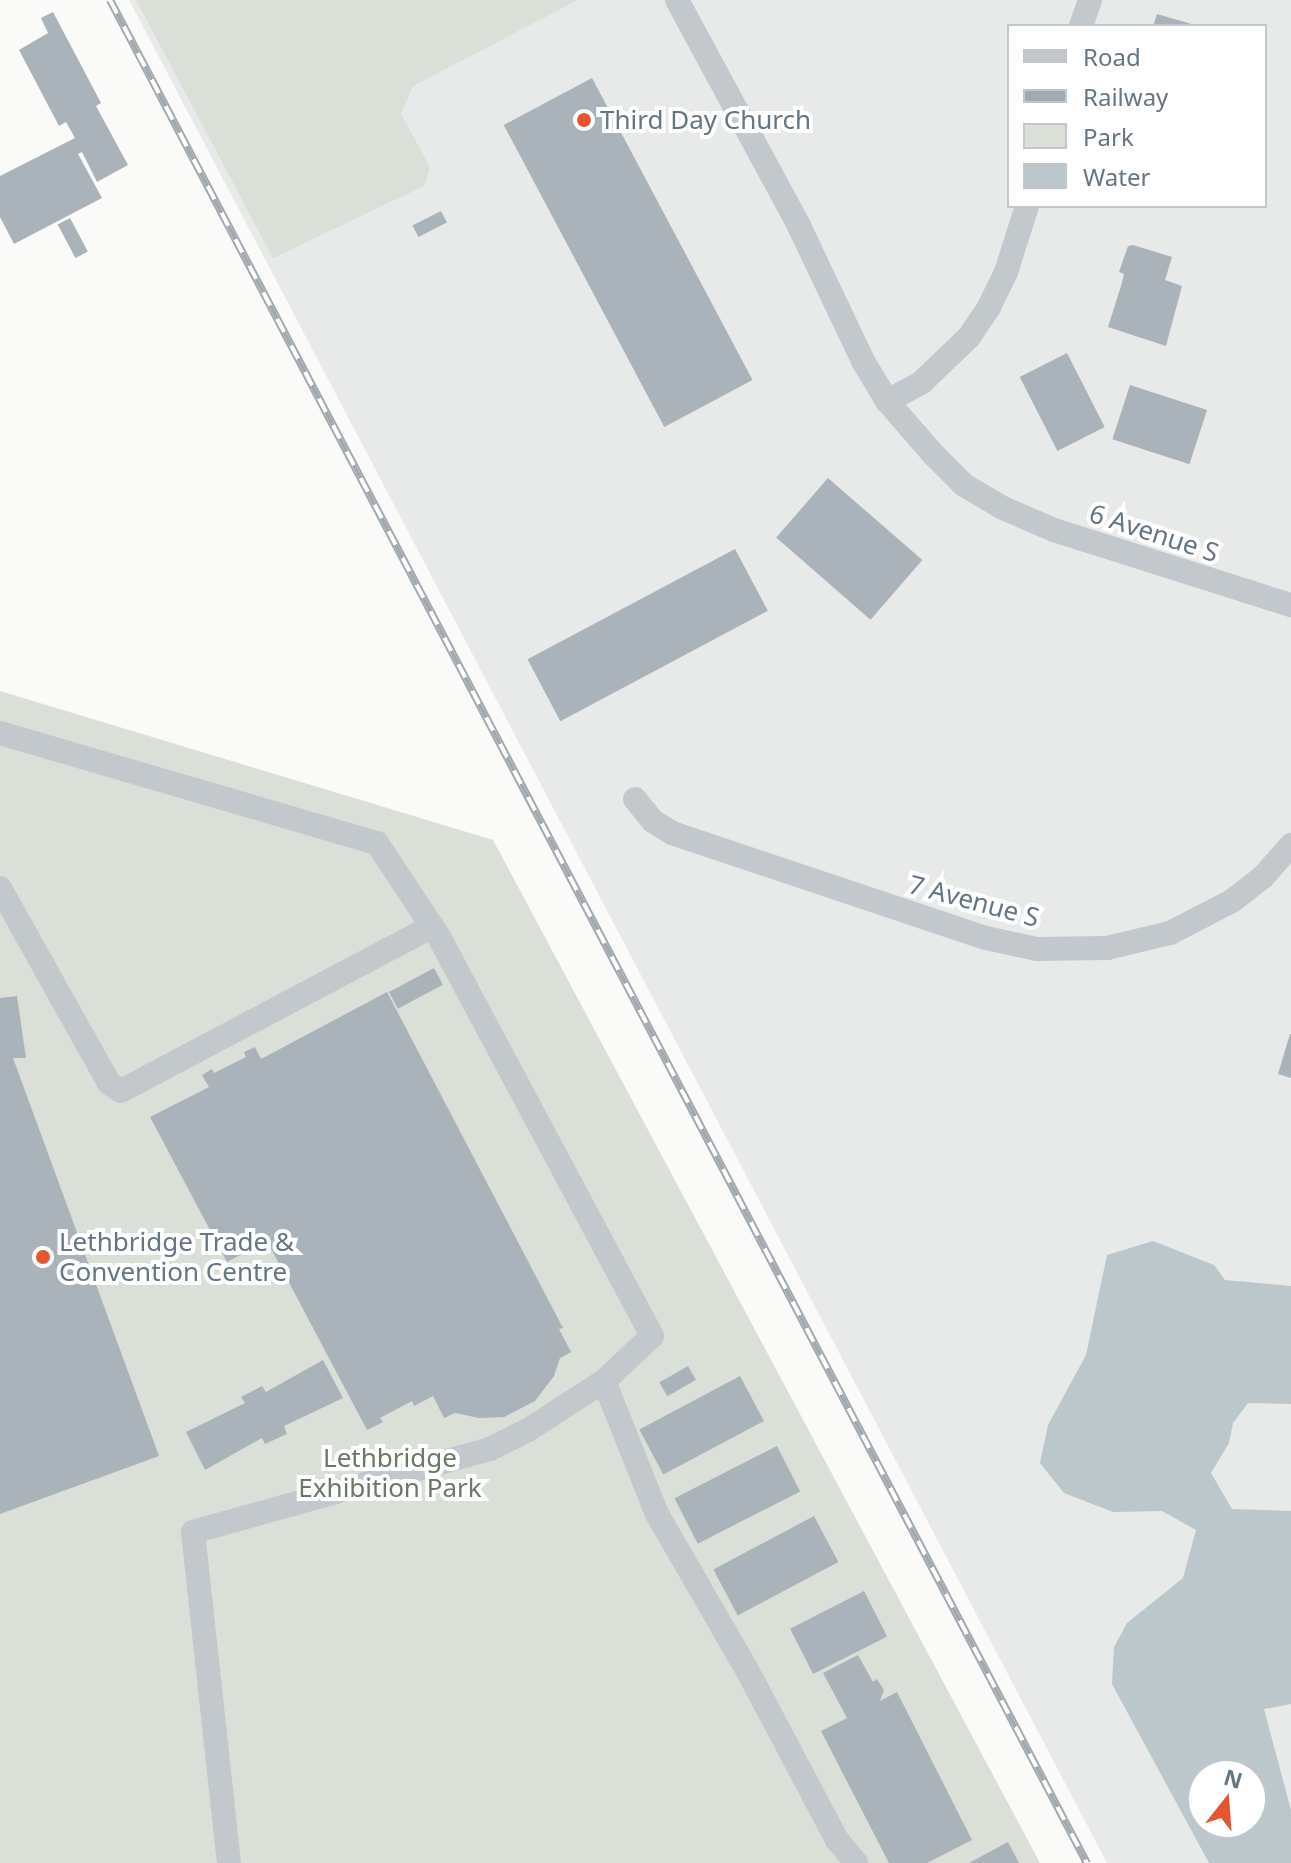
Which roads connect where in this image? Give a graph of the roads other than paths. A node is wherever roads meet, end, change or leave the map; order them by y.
1 (677, 0) edge
2 (1090, 0) edge
3 (1082, 24) edge
4 (1026, 208) edge
5 (887, 401) junction
6 (1291, 605) edge
7 (0, 733) edge
8 (635, 799) dead end
9 (1291, 845) edge
10 (0, 888) edge
11 (432, 926) junction
12 (604, 1381) junction
13 (229, 1863) edge
14 (856, 1863) edge

1 - 5 street, 6 Avenue S
2 - 3 street
4 - 5 street
5 - 6 street, 6 Avenue S
7 - 11 street
8 - 9 street, 7 Avenue S
10 - 11 street
11 - 12 street
12 - 13 street
12 - 14 street

